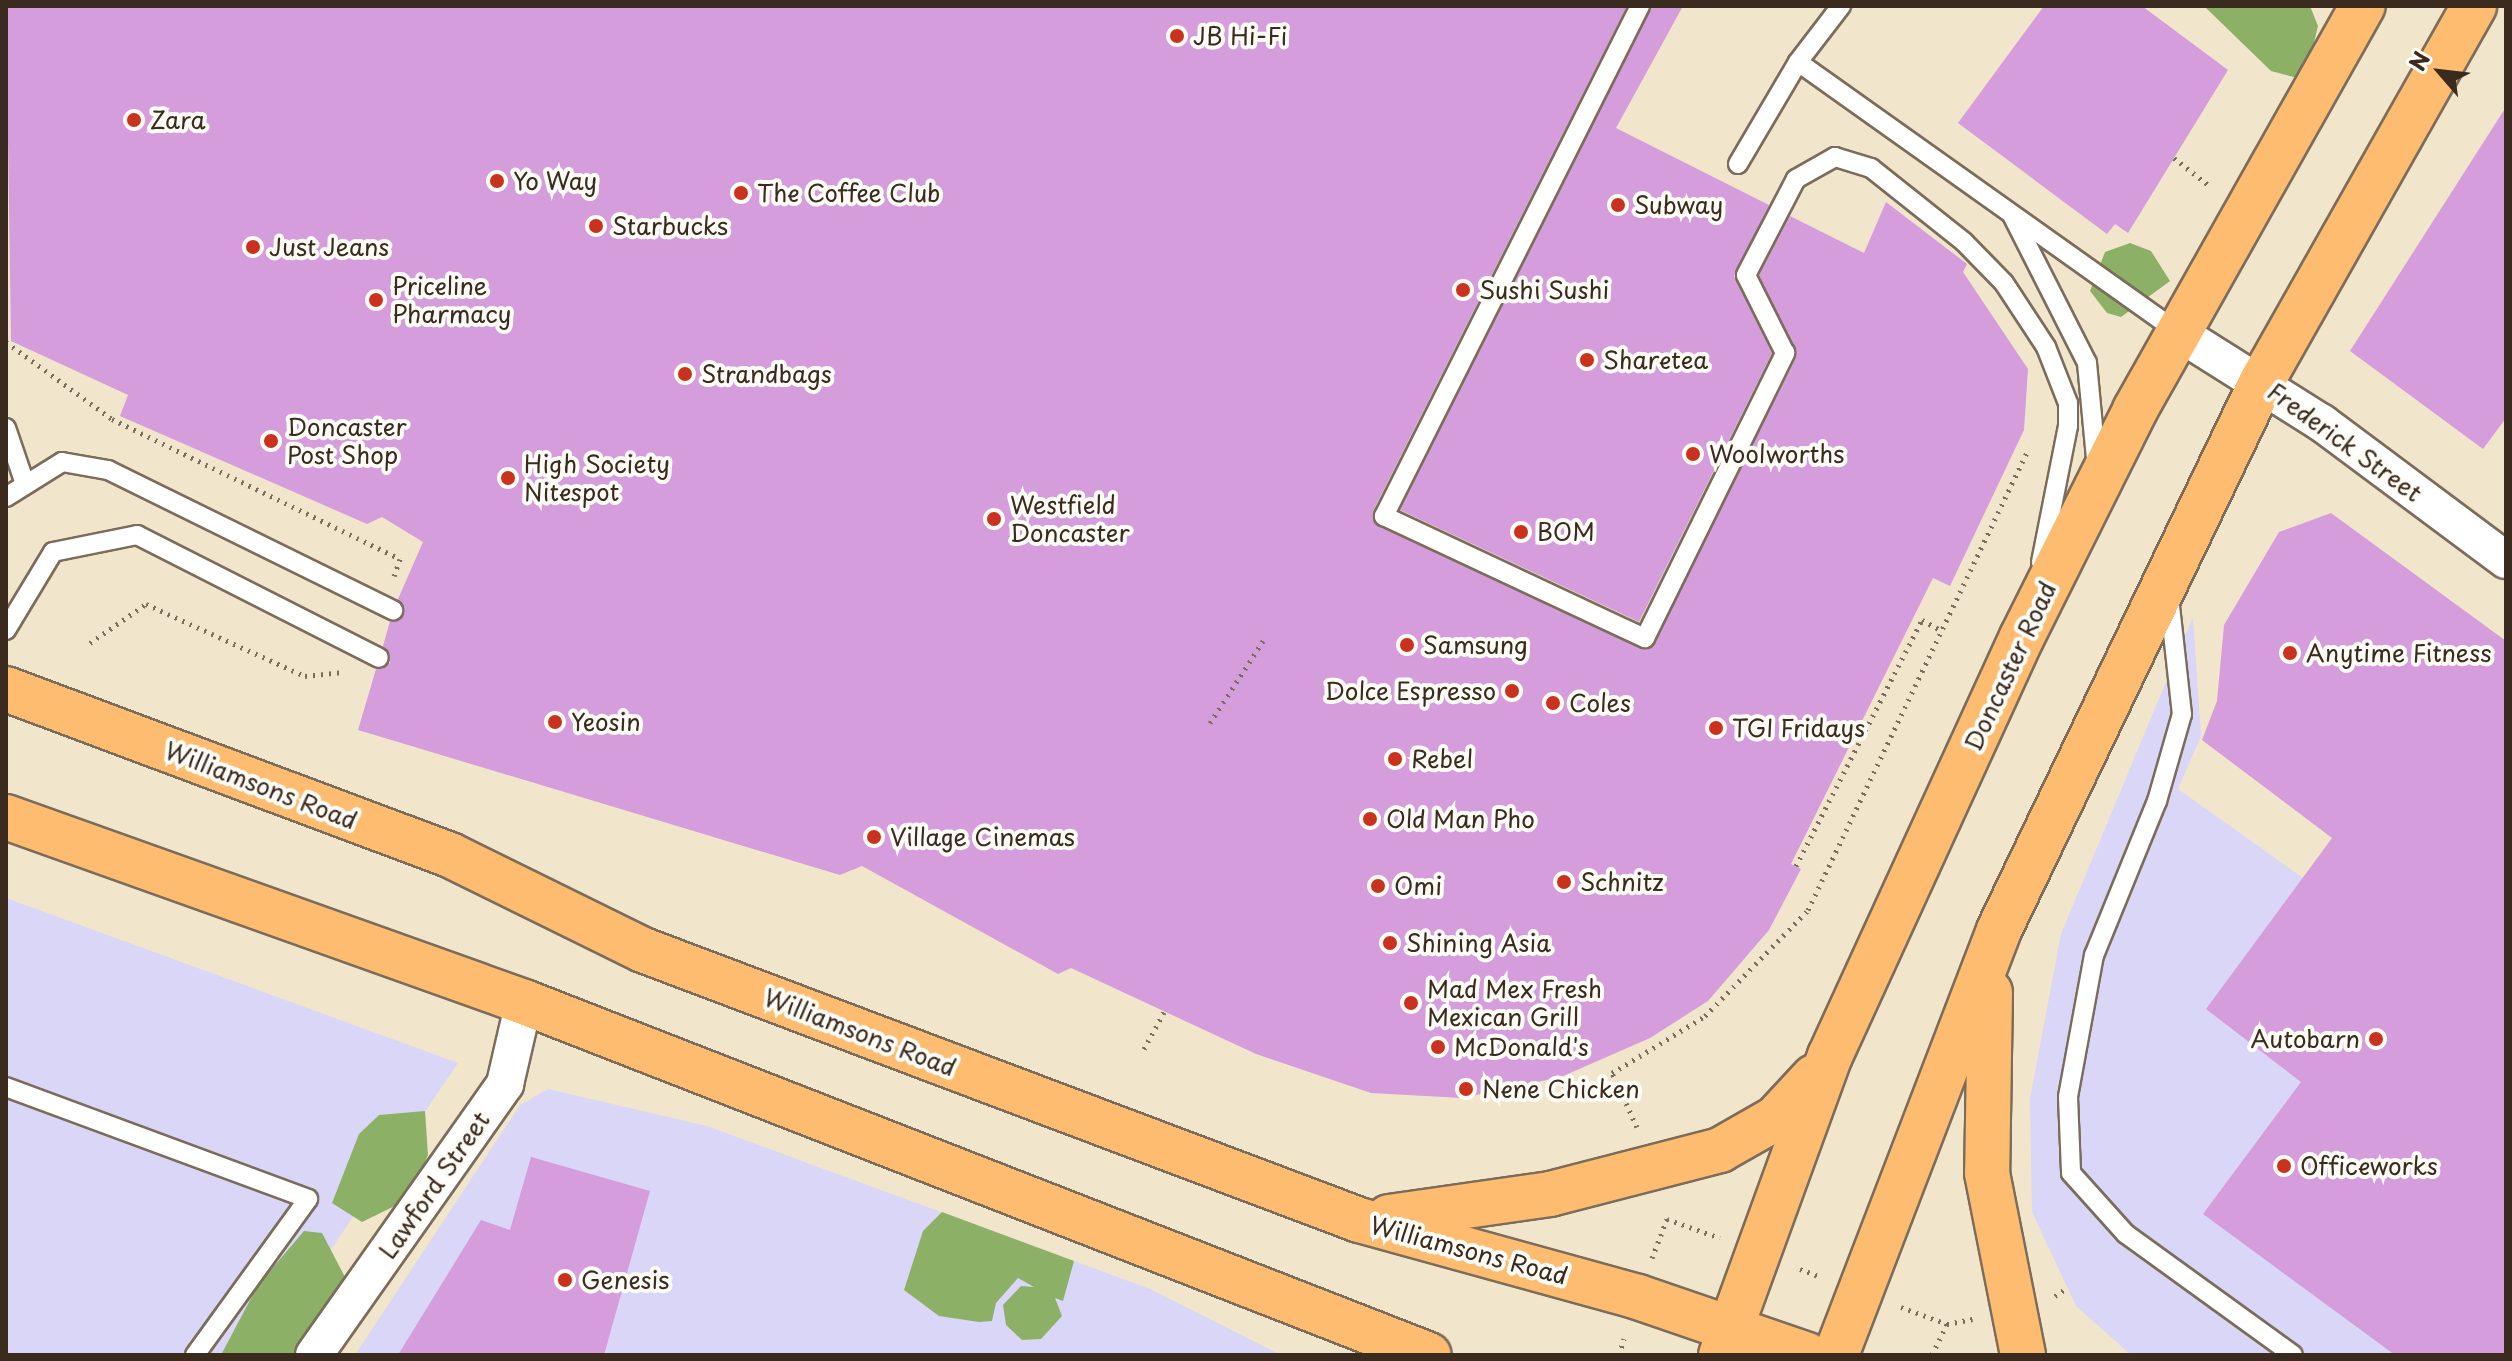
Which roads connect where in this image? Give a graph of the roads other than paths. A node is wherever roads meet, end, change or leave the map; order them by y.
1 (1640, 6) edge
2 (1841, 6) edge
3 (2363, 6) edge
4 (2474, 6) edge
5 (1798, 62) junction
6 (1738, 164) dead end
7 (2009, 208) junction
8 (2179, 333) junction
9 (2262, 381) junction
10 (6, 428) edge
11 (24, 481) junction
12 (2094, 489) junction
13 (6, 497) edge
14 (2506, 560) edge
15 (2167, 580) junction
16 (393, 610) dead end
17 (6, 630) edge
18 (2022, 637) junction
19 (379, 658) dead end
20 (6, 689) edge
21 (6, 817) edge
22 (1999, 930) junction
23 (524, 1002) junction
24 (1830, 1056) junction
25 (6, 1087) edge
26 (1359, 1220) junction
27 (1326, 1313) junction
28 (1726, 1341) edge
29 (195, 1355) edge
30 (314, 1355) edge
31 (1388, 1355) edge
32 (1429, 1355) edge
33 (1807, 1355) edge
34 (1836, 1355) edge
35 (2023, 1355) edge
36 (2293, 1355) edge

1 - 18 lane
2 - 5 lane
3 - 8 main road, Doncaster Road
4 - 9 main road
5 - 6 lane
5 - 7 lane
7 - 8 lane
7 - 12 lane
8 - 9 street, Frederick Street
8 - 12 main road, Doncaster Road
9 - 14 street, Frederick Street
9 - 15 main road
10 - 11 lane
11 - 13 lane
11 - 16 lane
12 - 18 main road, Doncaster Road
15 - 22 main road
15 - 36 lane
17 - 19 lane
18 - 24 main road, Doncaster Road
20 - 26 main road, Williamsons Road
21 - 23 main road
22 - 34 main road
22 - 35 main road
23 - 27 main road
23 - 30 street, Lawford Street
24 - 26 main road
24 - 28 main road, Doncaster Road
25 - 29 lane
26 - 28 main road, Williamsons Road
27 - 31 main road
27 - 32 main road
28 - 33 main road, Williamsons Road

